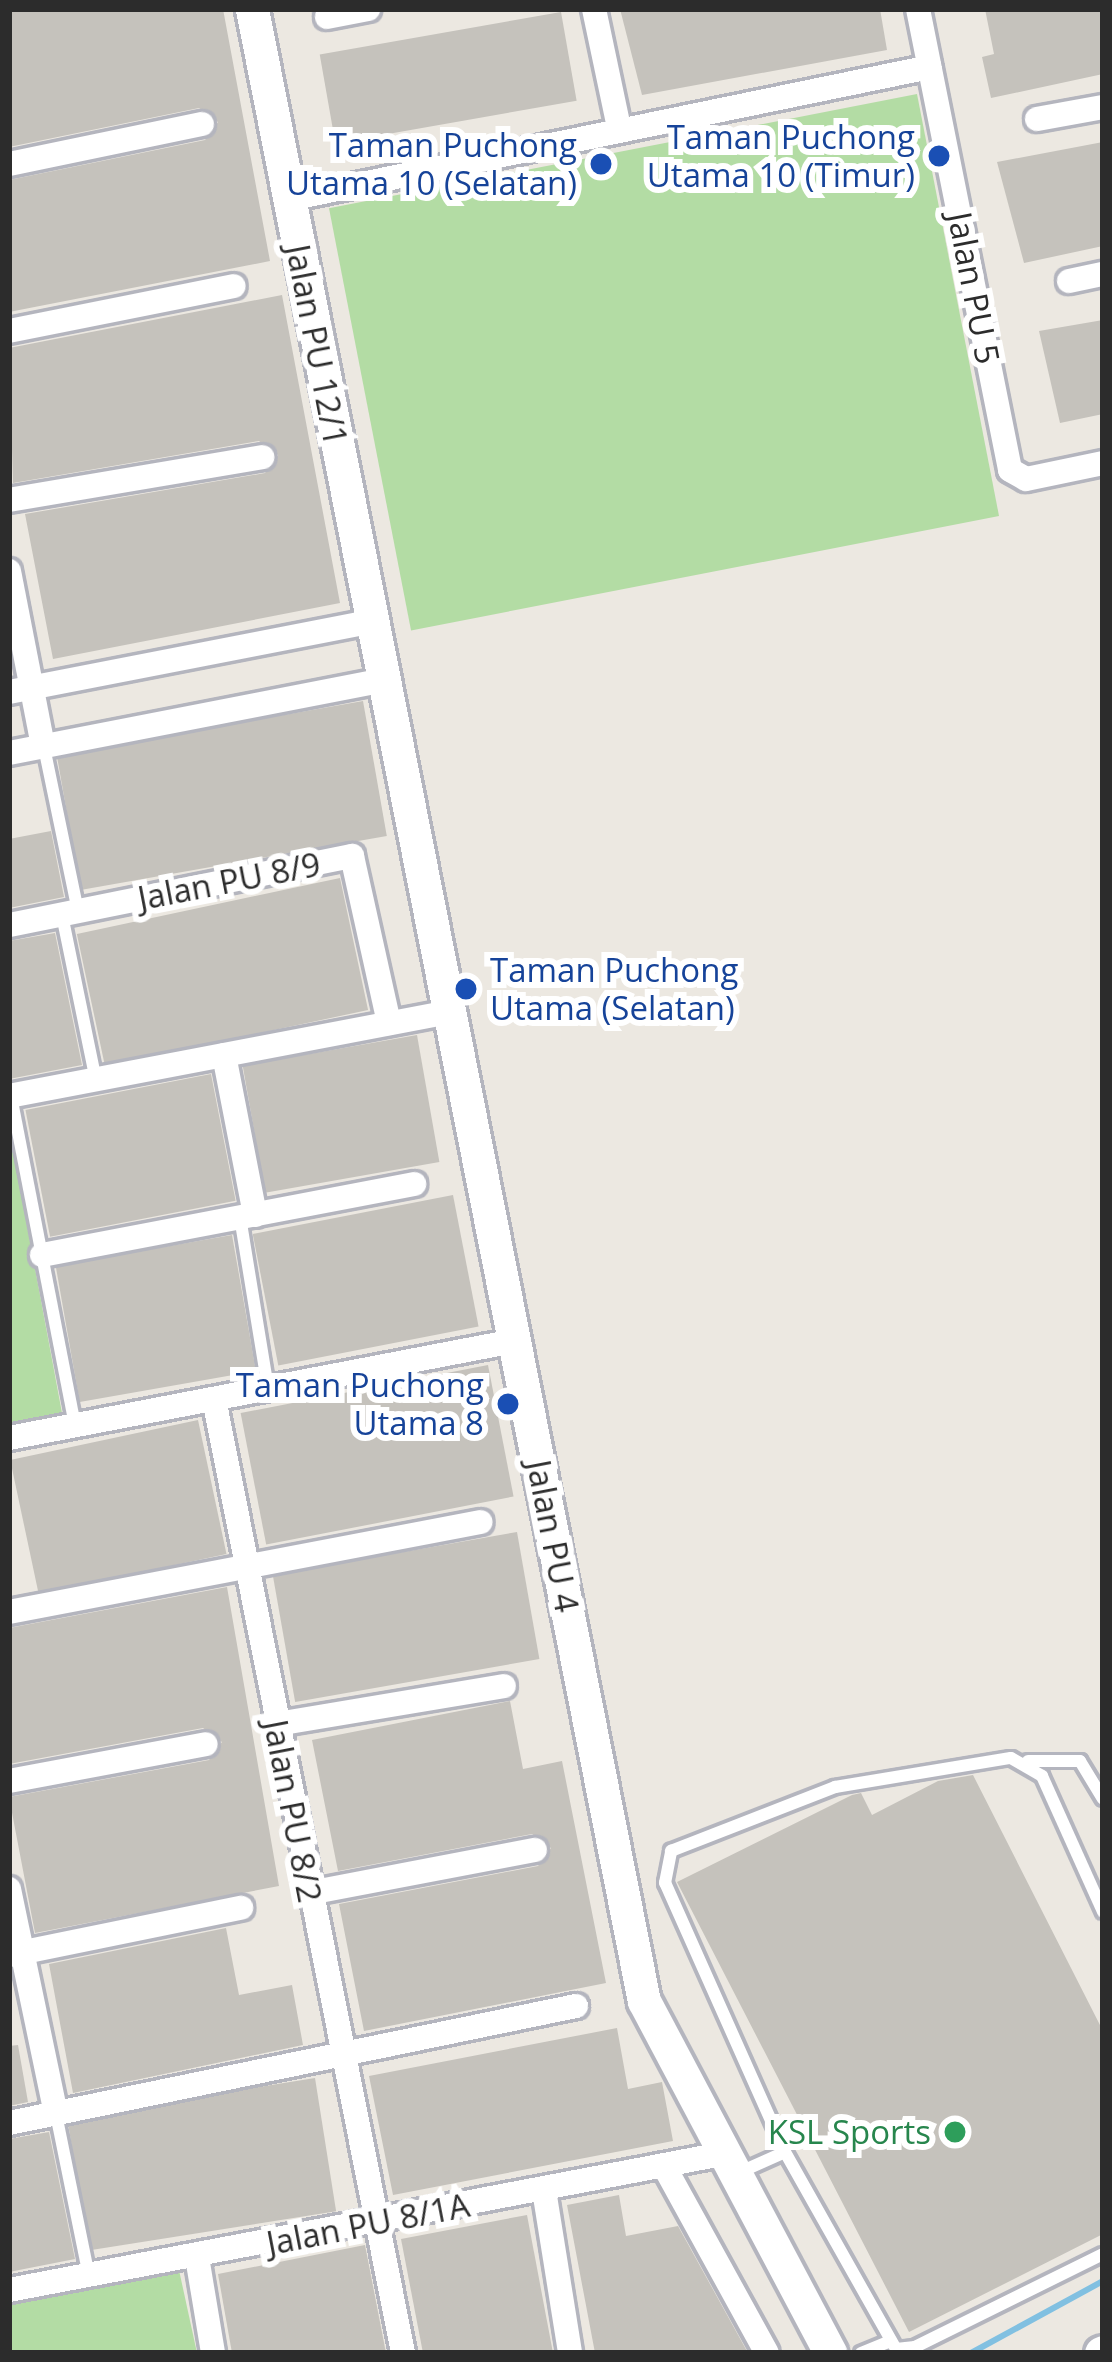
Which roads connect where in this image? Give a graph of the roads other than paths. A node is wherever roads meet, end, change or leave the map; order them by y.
1 (252, 9) edge
2 (368, 9) edge
3 (594, 9) edge
4 (918, 9) edge
5 (327, 17) dead end
6 (930, 67) junction
7 (1103, 107) edge
8 (1037, 119) dead end
9 (202, 124) dead end
10 (619, 128) junction
11 (9, 164) edge
12 (289, 199) junction
13 (1103, 274) edge
14 (1070, 281) dead end
15 (234, 286) dead end
16 (9, 331) edge
17 (262, 457) dead end
18 (1103, 463) edge
19 (9, 500) edge
20 (10, 583) edge
21 (370, 622) junction
22 (380, 681) junction
23 (21, 689) edge
24 (44, 746) junction
25 (9, 753) edge
26 (70, 913) junction
27 (9, 925) edge
28 (448, 1012) junction
29 (389, 1023) junction
30 (224, 1055) junction
31 (96, 1079) junction
32 (10, 1096) edge
33 (414, 1184) dead end
34 (247, 1216) junction
35 (42, 1256) junction
36 (514, 1341) junction
37 (268, 1388) junction
38 (214, 1399) junction
39 (75, 1426) junction
40 (9, 1438) edge
41 (479, 1522) dead end
42 (246, 1565) junction
43 (9, 1612) edge
44 (504, 1686) dead end
45 (277, 1724) junction
46 (206, 1744) dead end
47 (1028, 1761) junction
48 (9, 1781) edge
49 (1103, 1799) edge
50 (535, 1850) dead end
51 (9, 1889) edge
52 (309, 1893) junction
53 (241, 1908) dead end
54 (1103, 1912) edge
55 (16, 1954) edge
56 (577, 2006) dead end
57 (340, 2056) junction
58 (56, 2114) junction
59 (9, 2122) edge
60 (785, 2152) junction
61 (732, 2163) junction
62 (664, 2166) junction
63 (544, 2190) junction
64 (379, 2222) junction
65 (1103, 2254) edge
66 (197, 2258) junction
67 (89, 2277) junction
68 (9, 2290) edge
69 (888, 2342) junction
70 (213, 2353) edge
71 (403, 2353) edge
72 (570, 2353) edge
73 (766, 2353) edge
74 (830, 2353) edge
75 (861, 2353) edge

1 - 12 street, Jalan PU 12/1
2 - 5 street
3 - 10 street
4 - 6 street, Jalan PU 5
6 - 10 street
6 - 18 street, Jalan PU 5
7 - 8 street
9 - 11 street
10 - 12 street
12 - 21 street, Jalan PU 12/1
13 - 14 street
15 - 16 street
17 - 19 street
20 - 23 street
21 - 22 street, Jalan PU 12/1
21 - 23 street
22 - 24 street
22 - 28 street, Jalan PU 4
23 - 24 street
24 - 25 street
24 - 26 lane
26 - 27 street, Jalan PU 8/9
26 - 29 street, Jalan PU 8/9
26 - 31 lane
28 - 29 street
28 - 36 street, Jalan PU 4
29 - 30 street
30 - 31 street
30 - 34 street
31 - 32 street
32 - 35 lane
33 - 34 street
34 - 35 street
34 - 37 lane
35 - 39 lane
36 - 37 street
36 - 61 street, Jalan PU 4
37 - 38 street
38 - 39 street
38 - 42 street, Jalan PU 8/2
39 - 40 street
41 - 42 street
42 - 43 street
42 - 45 street, Jalan PU 8/2
44 - 45 street
45 - 52 street, Jalan PU 8/2
46 - 48 street
47 - 49 lane
47 - 54 lane
47 - 60 lane
50 - 52 street
51 - 55 street
52 - 57 street, Jalan PU 8/2
53 - 55 street
55 - 58 street
56 - 57 street
57 - 58 street
57 - 64 street, Jalan PU 8/2
58 - 59 street
58 - 67 lane
60 - 61 lane
60 - 69 lane
61 - 62 street, Jalan PU 8/1A
61 - 74 street, Jalan PU 4
62 - 63 street, Jalan PU 8/1A
62 - 73 street
63 - 64 street, Jalan PU 8/1A
63 - 72 street
64 - 66 street, Jalan PU 8/1A
64 - 71 street, Jalan PU 8/2
65 - 69 lane
66 - 67 street, Jalan PU 8/1A
66 - 70 street
67 - 68 street, Jalan PU 8/1A
69 - 75 lane

